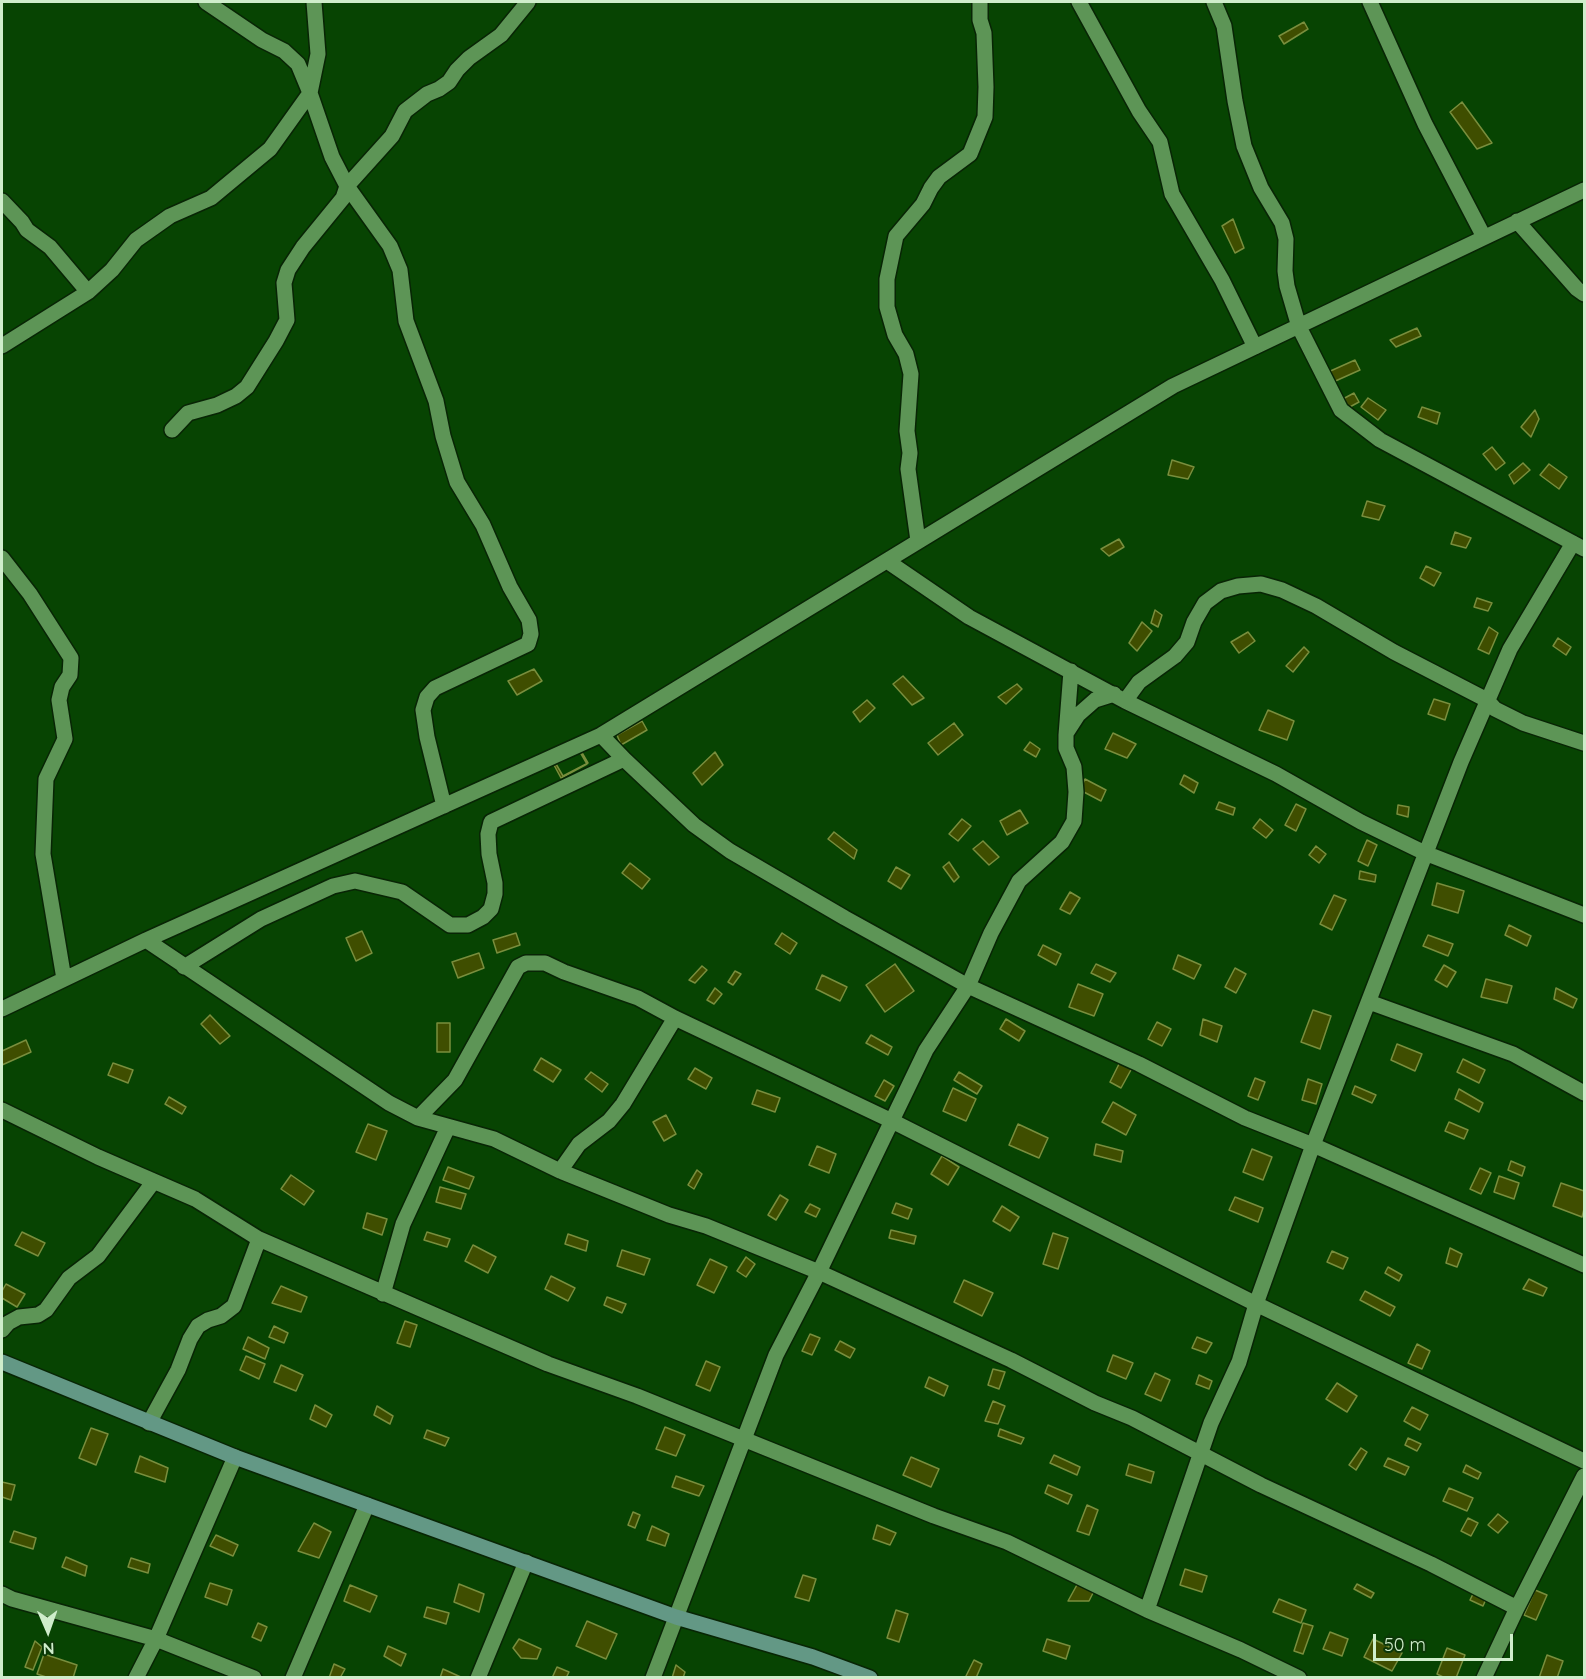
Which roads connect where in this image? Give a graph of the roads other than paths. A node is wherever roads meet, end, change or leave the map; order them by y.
1 (206, 2) edge
2 (314, 2) edge
3 (528, 2) edge
4 (980, 2) edge
5 (1079, 2) edge
6 (1214, 2) edge
7 (1370, 2) edge
8 (310, 93) junction
9 (347, 186) junction
10 (1584, 190) edge
11 (2, 201) edge
12 (1517, 221) junction
13 (1484, 237) junction
14 (88, 292) junction
15 (1584, 294) edge
16 (1299, 327) junction
17 (2, 346) edge
18 (1255, 347) junction
19 (172, 430) dead end
20 (918, 541) junction
21 (1579, 546) edge
22 (2, 558) edge
23 (886, 561) junction
24 (1071, 671) junction
25 (1120, 698) junction
26 (1487, 700) junction
27 (601, 735) junction
28 (1066, 735) junction
29 (1584, 743) edge
30 (624, 759) junction
31 (444, 806) junction
32 (1425, 854) junction
33 (1584, 915) edge
34 (146, 940) junction
35 (184, 967) junction
36 (64, 979) junction
37 (968, 986) junction
38 (1369, 1002) junction
39 (2, 1009) edge
40 (675, 1018) junction
41 (1584, 1093) edge
42 (2, 1110) edge
43 (418, 1118) junction
44 (892, 1122) junction
45 (448, 1126) junction
46 (1313, 1145) junction
47 (560, 1172) junction
48 (154, 1181) junction
49 (259, 1239) junction
50 (1584, 1265) edge
51 (819, 1272) junction
52 (383, 1294) junction
53 (1256, 1304) junction
54 (2, 1330) edge
55 (2, 1362) edge
56 (149, 1423) junction
57 (742, 1438) junction
58 (1201, 1454) junction
59 (235, 1457) junction
60 (1584, 1461) edge
61 (1584, 1476) edge
62 (1579, 1499) edge
63 (367, 1505) junction
64 (526, 1562) junction
65 (2, 1594) edge
66 (1517, 1608) junction
67 (1147, 1610) junction
68 (676, 1617) junction
69 (156, 1639) junction
70 (136, 1677) edge
71 (254, 1677) edge
72 (293, 1677) edge
73 (478, 1677) edge
74 (653, 1677) edge
75 (870, 1677) edge
76 (1299, 1677) edge
77 (1484, 1677) edge

1 - 8 street
2 - 8 street
3 - 9 street
4 - 20 street
5 - 18 street
6 - 16 street
7 - 13 street
8 - 9 street
8 - 14 street
9 - 19 street
9 - 31 street
10 - 12 street
11 - 14 street
12 - 13 street
12 - 15 street
13 - 16 street
14 - 17 street
16 - 18 street
16 - 21 street
18 - 20 street
20 - 23 street
21 - 26 street
22 - 36 street
23 - 24 street
23 - 27 street
24 - 25 street
24 - 28 street
25 - 26 street
25 - 28 street
25 - 32 street
26 - 29 street
26 - 32 street
27 - 30 street
27 - 31 street
28 - 37 street
30 - 35 street
30 - 37 street
31 - 34 street
32 - 33 street
32 - 38 street
34 - 35 street
34 - 36 street
35 - 43 street
36 - 39 street
37 - 44 street
37 - 46 street
38 - 41 street
38 - 46 street
40 - 43 street
40 - 44 street
40 - 47 street
42 - 48 street
43 - 45 street
44 - 51 street
44 - 53 street
45 - 47 street
45 - 52 street
46 - 50 street
46 - 53 street
47 - 51 street
48 - 49 street
48 - 54 street
49 - 52 street
49 - 56 street
51 - 57 street
51 - 58 street
52 - 57 street
53 - 58 street
53 - 60 street
55 - 56 main road
56 - 59 main road
57 - 67 street
57 - 68 street
58 - 66 street
58 - 67 street
59 - 63 main road
59 - 69 street
61 - 62 street
62 - 66 street
63 - 64 main road
63 - 72 street
64 - 68 main road
64 - 73 street
65 - 69 street
66 - 77 street
67 - 76 street
68 - 74 street
68 - 75 main road
69 - 70 street
69 - 71 street

